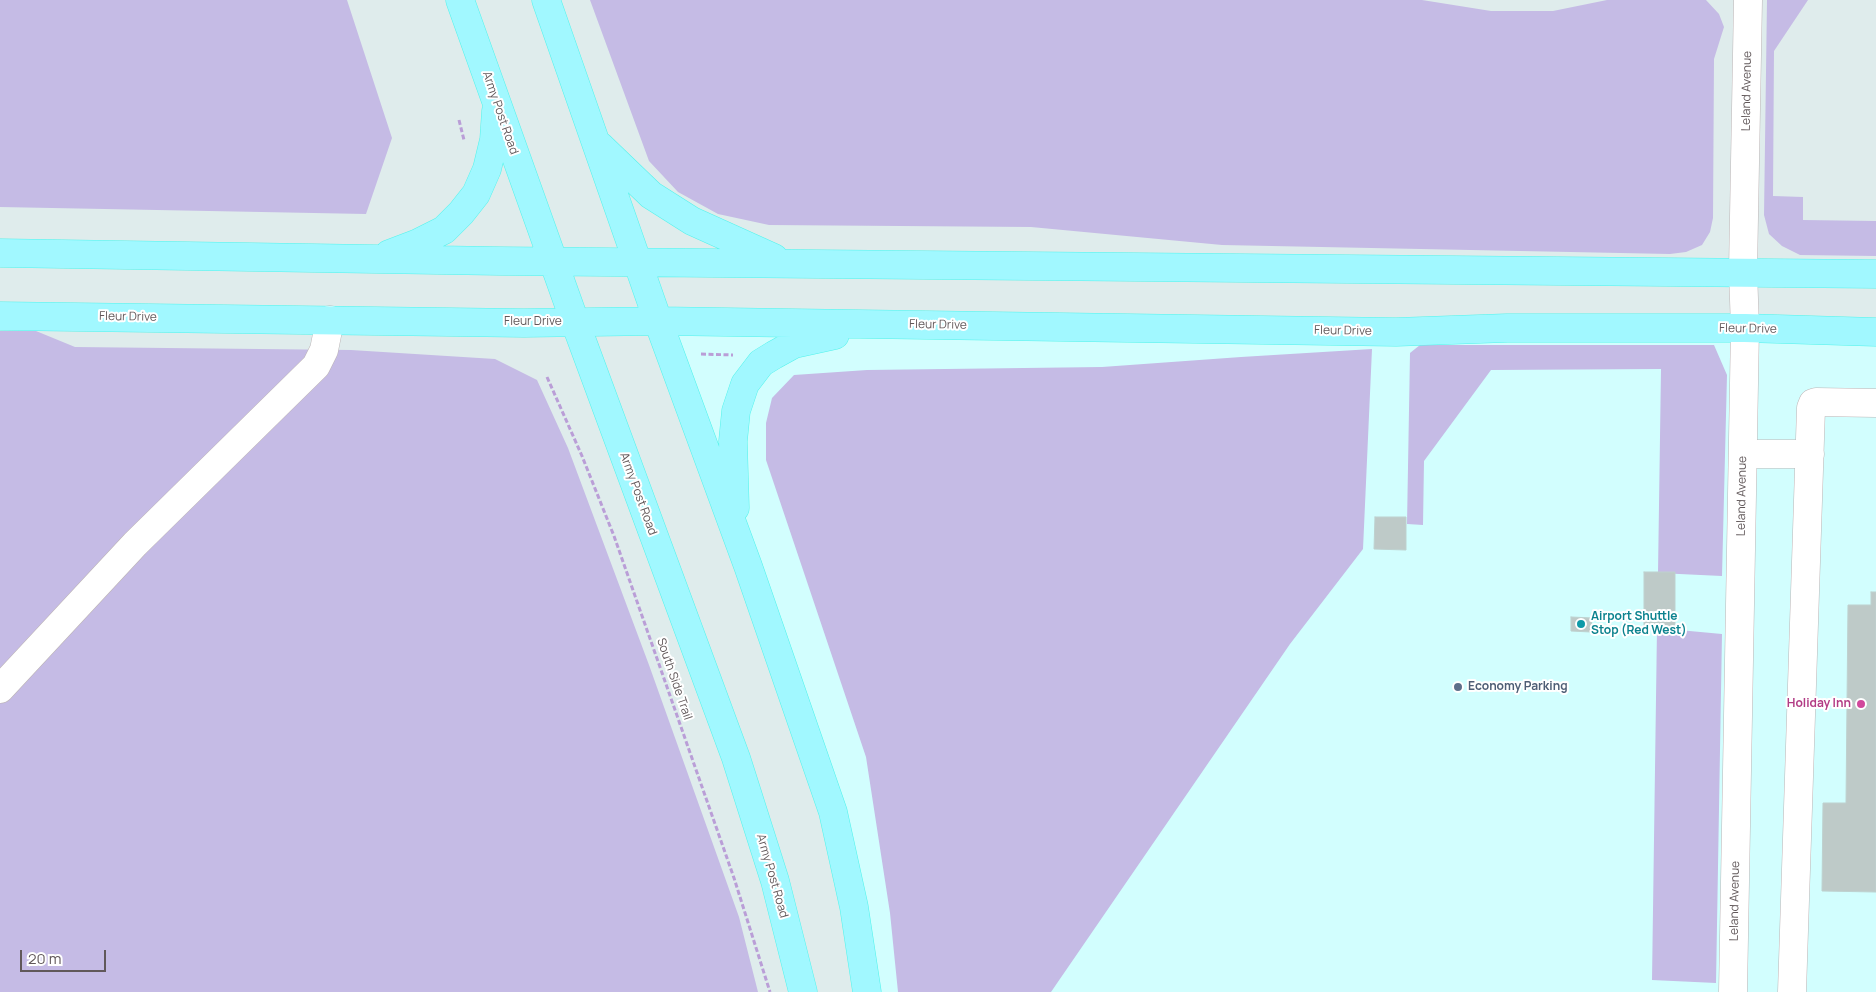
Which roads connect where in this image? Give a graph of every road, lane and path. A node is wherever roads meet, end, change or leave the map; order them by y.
1 (460, 0) edge
2 (546, 0) edge
3 (1748, 0) edge
4 (497, 102) junction
5 (596, 141) junction
6 (0, 253) edge
7 (369, 259) junction
8 (552, 261) junction
9 (637, 261) junction
10 (784, 263) junction
11 (1744, 271) junction
12 (1876, 274) edge
13 (0, 316) edge
14 (330, 320) junction
15 (658, 321) junction
16 (574, 322) junction
17 (891, 325) junction
18 (1745, 328) junction
19 (1876, 332) edge
20 (692, 354) dead end
21 (737, 355) dead end
22 (547, 377) dead end
23 (1876, 403) edge
24 (1743, 454) junction
25 (1810, 454) junction
26 (736, 532) junction
27 (0, 689) edge
28 (770, 992) edge
29 (803, 992) edge
30 (867, 992) edge
31 (1733, 992) edge
32 (1792, 992) edge

1 - 4 main road, Army Post Road
2 - 5 main road
3 - 11 street, Leland Avenue
4 - 7 main road
4 - 8 main road, Army Post Road
5 - 9 main road
5 - 10 main road
6 - 7 main road
7 - 8 main road
8 - 9 main road
8 - 16 main road, Army Post Road
9 - 10 main road
9 - 15 main road
10 - 11 main road
11 - 12 main road
11 - 18 street, Leland Avenue
13 - 14 main road, Fleur Drive
14 - 16 main road, Fleur Drive
14 - 27 street
15 - 16 main road, Fleur Drive
15 - 17 main road, Fleur Drive
15 - 26 main road
16 - 29 main road, Army Post Road
17 - 18 main road, Fleur Drive
17 - 26 main road
18 - 19 main road, Fleur Drive
18 - 24 street, Leland Avenue
20 - 21 path
22 - 28 path, South Side Trail
23 - 25 street
24 - 25 street
24 - 31 street, Leland Avenue
25 - 32 street
26 - 30 main road

